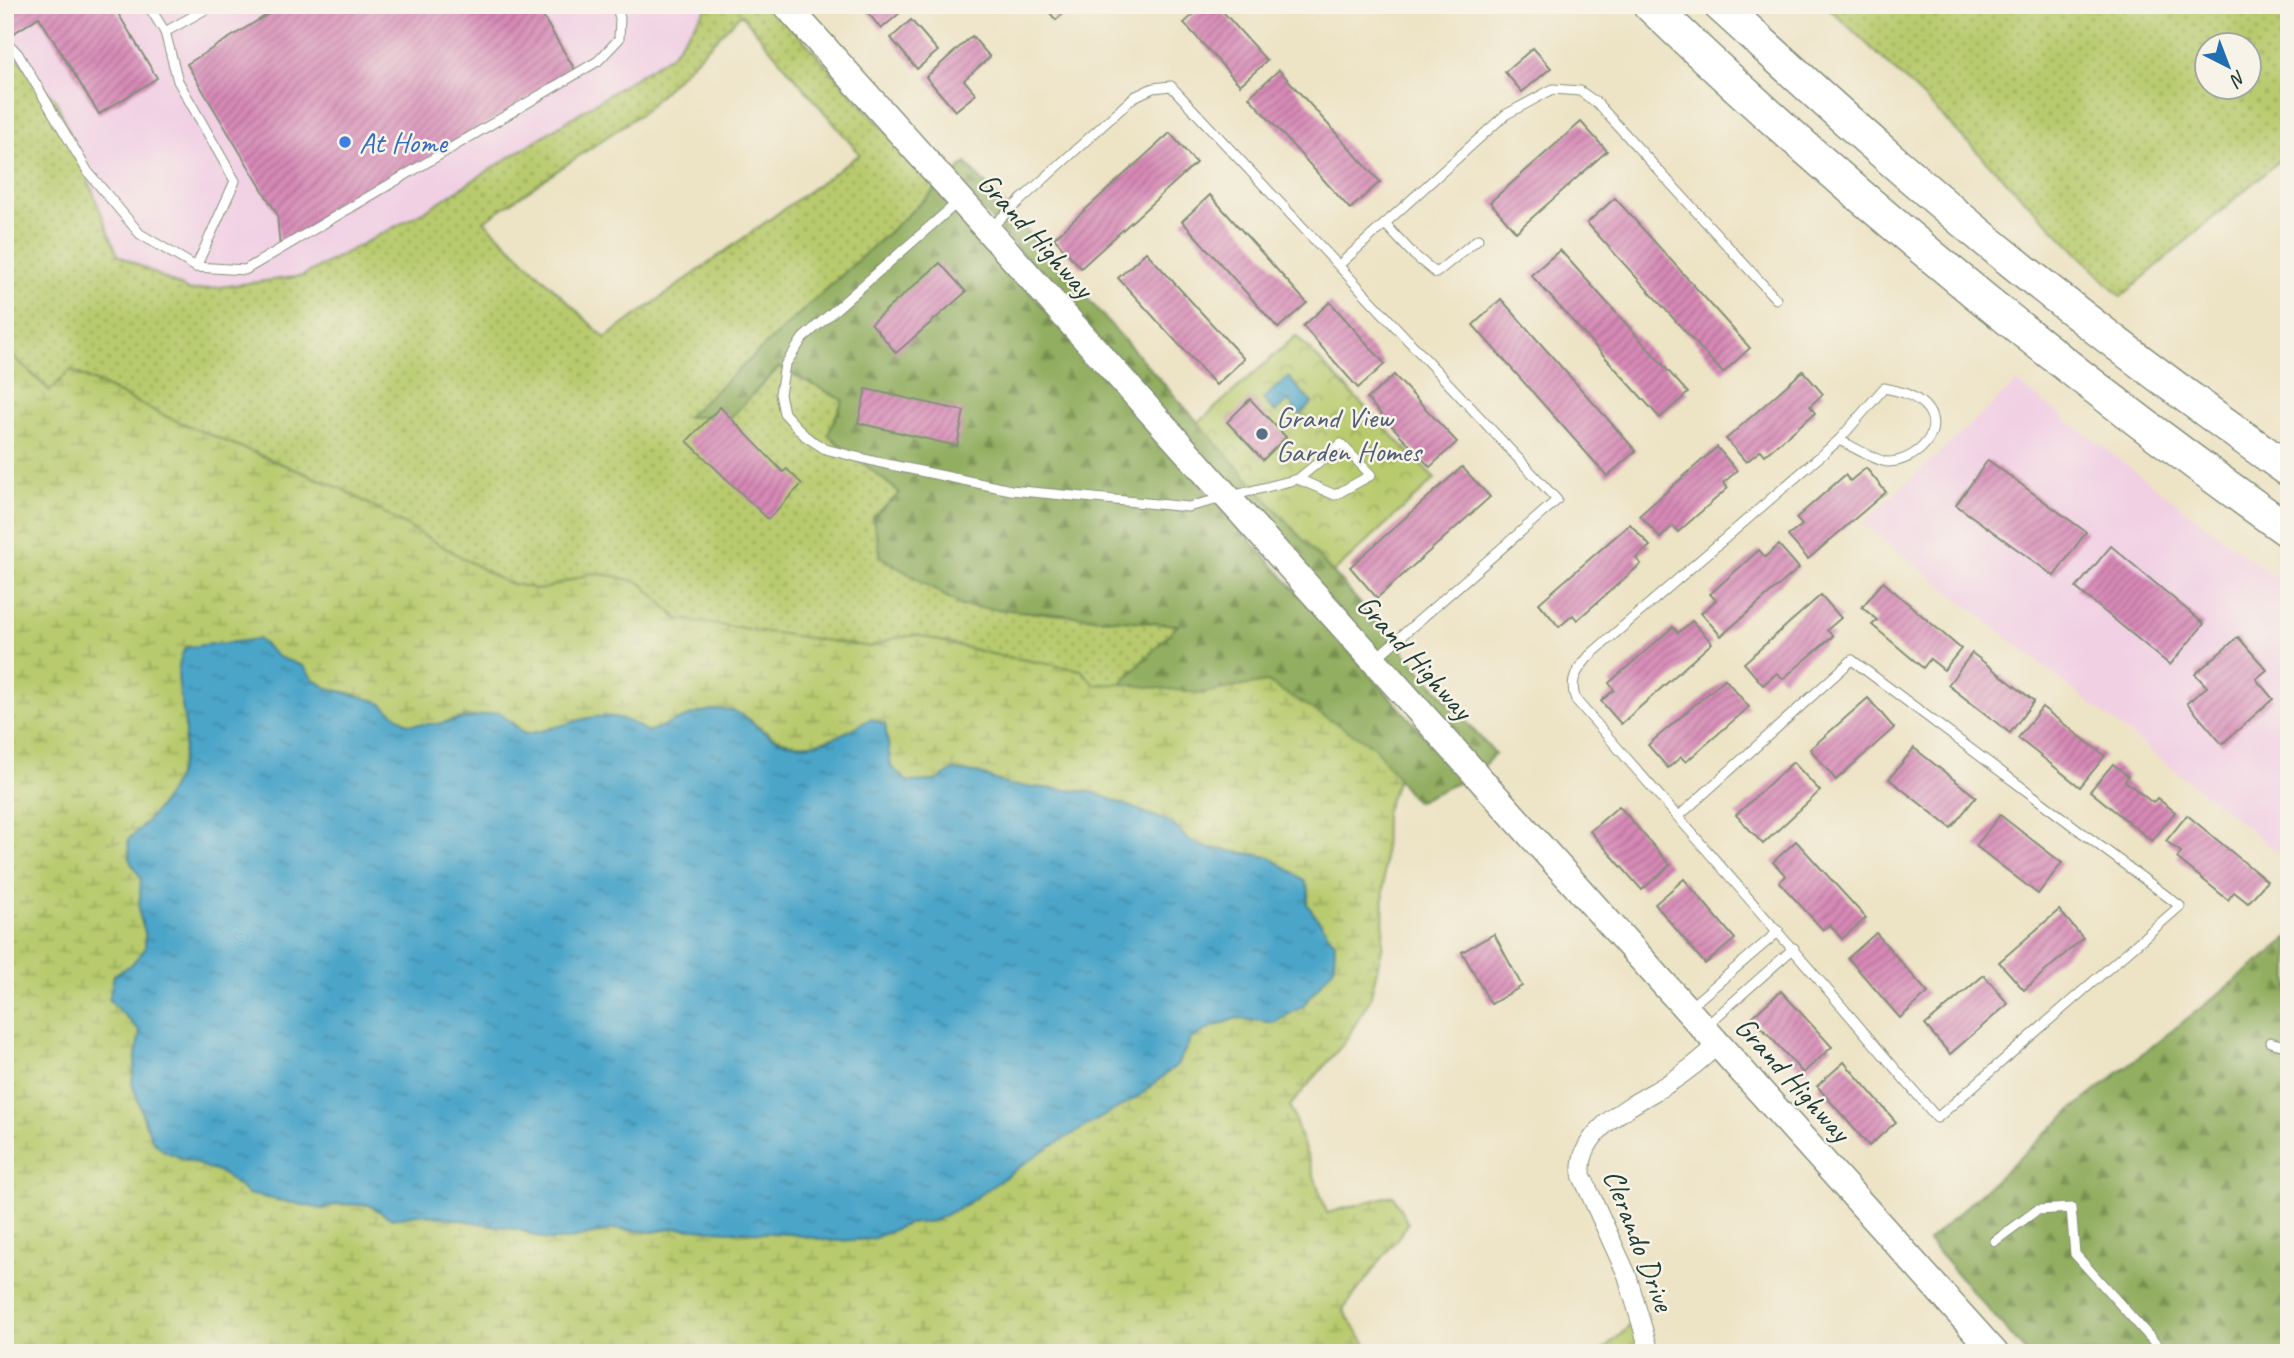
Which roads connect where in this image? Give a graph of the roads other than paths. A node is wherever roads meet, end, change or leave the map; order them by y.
1 (148, 5) edge
2 (213, 5) edge
3 (616, 5) edge
4 (786, 5) edge
5 (1650, 5) edge
6 (1720, 5) edge
7 (1733, 5) edge
8 (165, 32) junction
9 (5, 40) edge
10 (1778, 57) junction
11 (960, 200) junction
12 (1385, 223) junction
13 (988, 230) junction
14 (1478, 239) dead end
15 (1339, 265) junction
16 (195, 267) junction
17 (1776, 299) dead end
18 (1839, 440) junction
19 (2289, 470) edge
20 (1298, 479) junction
21 (2233, 492) junction
22 (1226, 496) junction
23 (2289, 515) edge
24 (2289, 531) edge
25 (1374, 661) junction
26 (1678, 817) junction
27 (1779, 931) junction
28 (1794, 948) junction
29 (1703, 1028) junction
30 (2270, 1042) dead end
31 (2289, 1047) edge
32 (1995, 1241) dead end
33 (1650, 1353) edge
34 (1994, 1353) edge
35 (2164, 1353) edge

1 - 8 lane
2 - 8 lane
3 - 16 lane
4 - 11 street, Grand Highway
5 - 21 highway
6 - 10 highway
7 - 10 highway
8 - 16 lane
9 - 16 lane
10 - 19 highway
11 - 13 street, Grand Highway
11 - 22 lane
12 - 14 lane
12 - 15 lane
12 - 17 lane
13 - 15 lane
13 - 22 street, Grand Highway
15 - 25 lane
18 - 18 lane
18 - 26 lane
20 - 20 lane
20 - 22 lane
21 - 23 highway
21 - 24 highway
22 - 25 street, Grand Highway
25 - 29 street, Grand Highway
26 - 27 lane
26 - 28 lane
27 - 28 lane
27 - 29 lane
28 - 29 lane
29 - 33 street, Clerando Drive
29 - 34 street, Grand Highway
30 - 31 lane
32 - 35 lane

